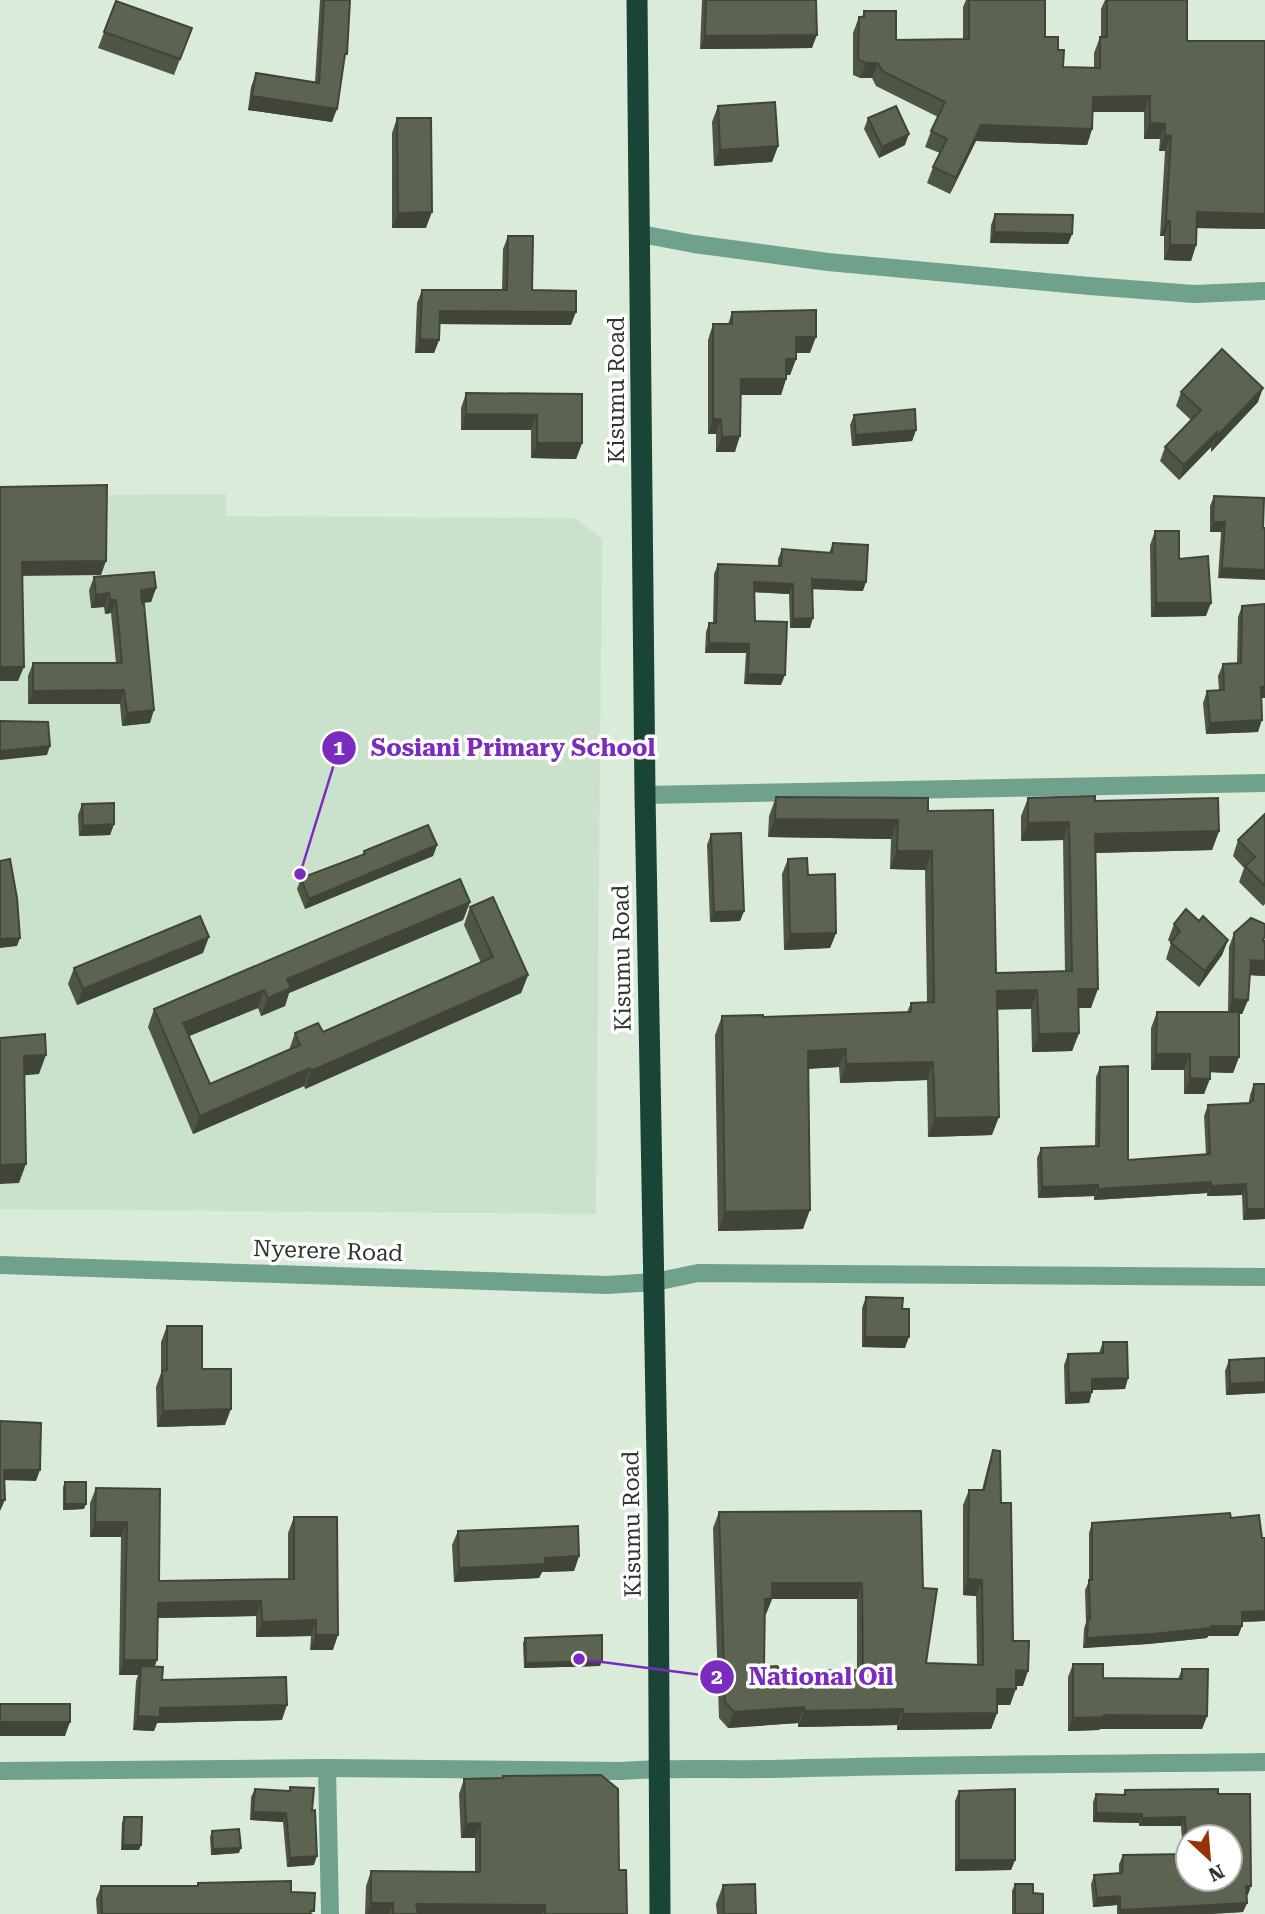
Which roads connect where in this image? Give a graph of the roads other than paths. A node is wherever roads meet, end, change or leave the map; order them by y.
1 (637, 0) edge
2 (641, 234) junction
3 (1265, 291) edge
4 (1265, 783) edge
5 (645, 794) junction
6 (0, 1265) edge
7 (1265, 1277) edge
8 (655, 1282) junction
9 (1265, 1762) edge
10 (327, 1768) junction
11 (660, 1768) junction
12 (0, 1771) edge
13 (330, 1914) edge
14 (660, 1914) edge

1 - 2 highway, Kisumu Road
2 - 3 street
2 - 5 highway, Kisumu Road
4 - 5 street
5 - 8 highway, Kisumu Road
6 - 8 street, Nyerere Road
7 - 8 street, Nyerere Road
8 - 11 highway, Kisumu Road
9 - 11 street
10 - 11 street
10 - 12 street
10 - 13 street
11 - 14 highway, Kisumu Road

